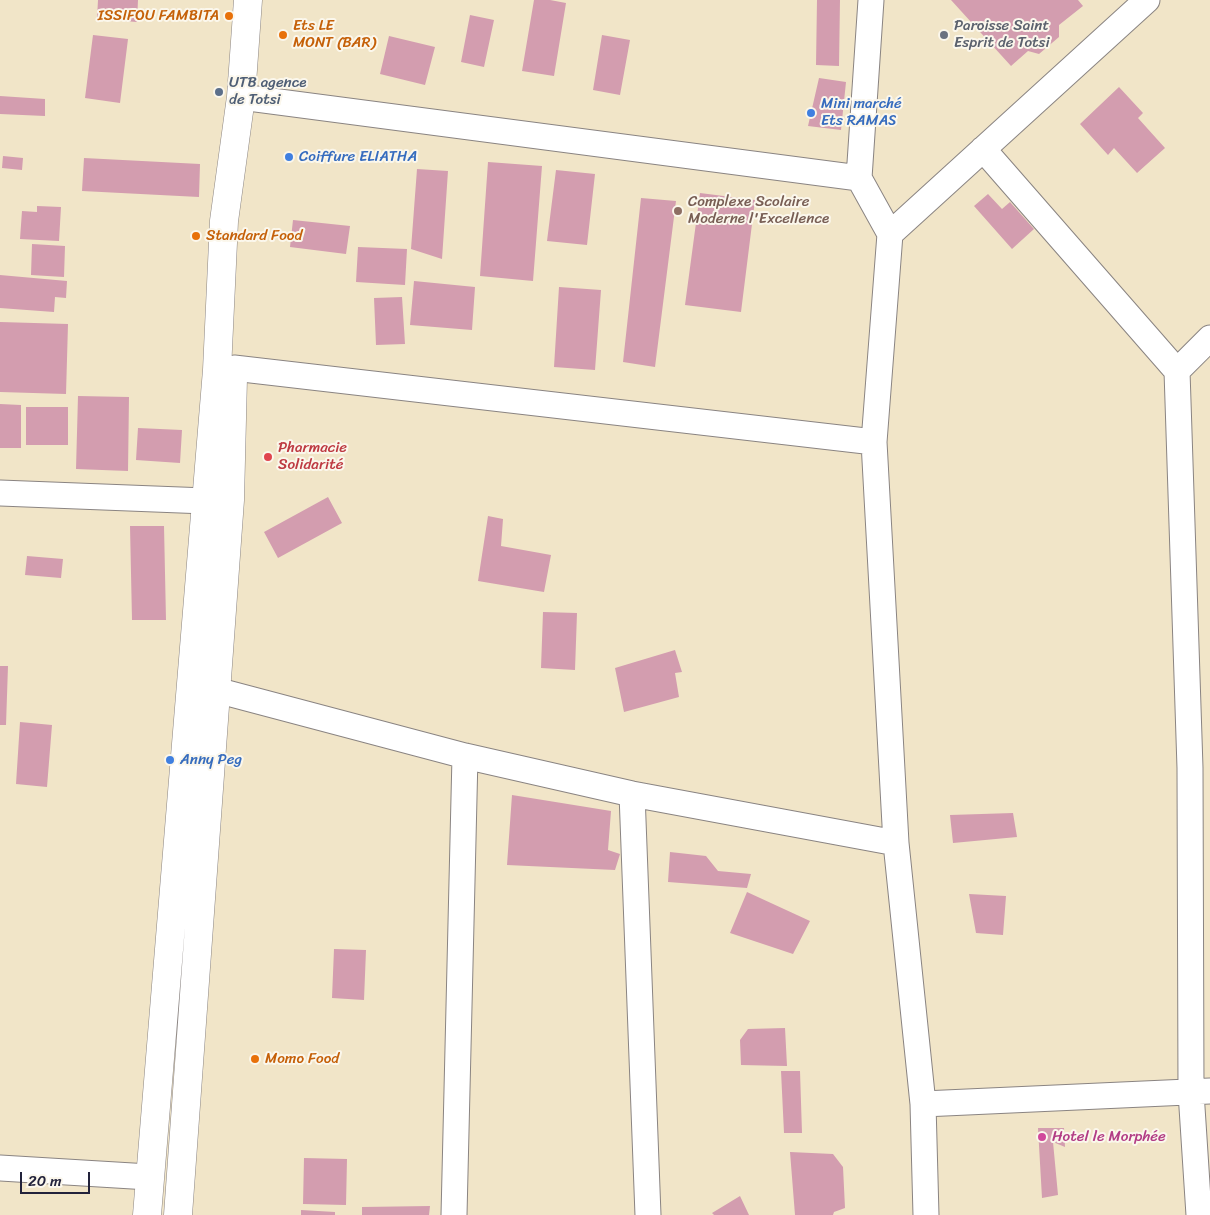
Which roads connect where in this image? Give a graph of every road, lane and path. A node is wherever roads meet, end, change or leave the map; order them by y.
1 (248, 0) edge
2 (871, 0) edge
3 (1147, 0) edge
4 (241, 97) junction
5 (983, 149) junction
6 (233, 151) junction
7 (859, 178) junction
8 (890, 234) junction
9 (1210, 338) edge
10 (234, 368) junction
11 (1178, 371) junction
12 (874, 442) junction
13 (0, 492) edge
14 (218, 500) junction
15 (216, 690) junction
16 (465, 756) junction
17 (1200, 767) edge
18 (632, 794) junction
19 (896, 843) junction
20 (1201, 1092) edge
21 (923, 1104) junction
22 (0, 1168) edge
23 (149, 1177) junction
24 (147, 1215) edge
25 (178, 1215) edge
26 (454, 1215) edge
27 (648, 1215) edge
28 (926, 1215) edge
29 (1199, 1215) edge

1 - 4 main road
2 - 7 street
3 - 5 street
4 - 6 main road
4 - 7 street
5 - 8 street
5 - 11 street
6 - 10 main road
6 - 14 main road
7 - 8 street
8 - 12 street
9 - 11 street
10 - 12 street
10 - 14 main road
11 - 17 street
12 - 19 street
13 - 14 street
14 - 15 main road
14 - 23 main road
15 - 16 street
15 - 25 main road
16 - 18 street
16 - 26 street
17 - 20 street
18 - 19 street
18 - 27 street
19 - 21 street
20 - 21 street
20 - 29 street
21 - 28 street
22 - 23 street
23 - 24 main road

